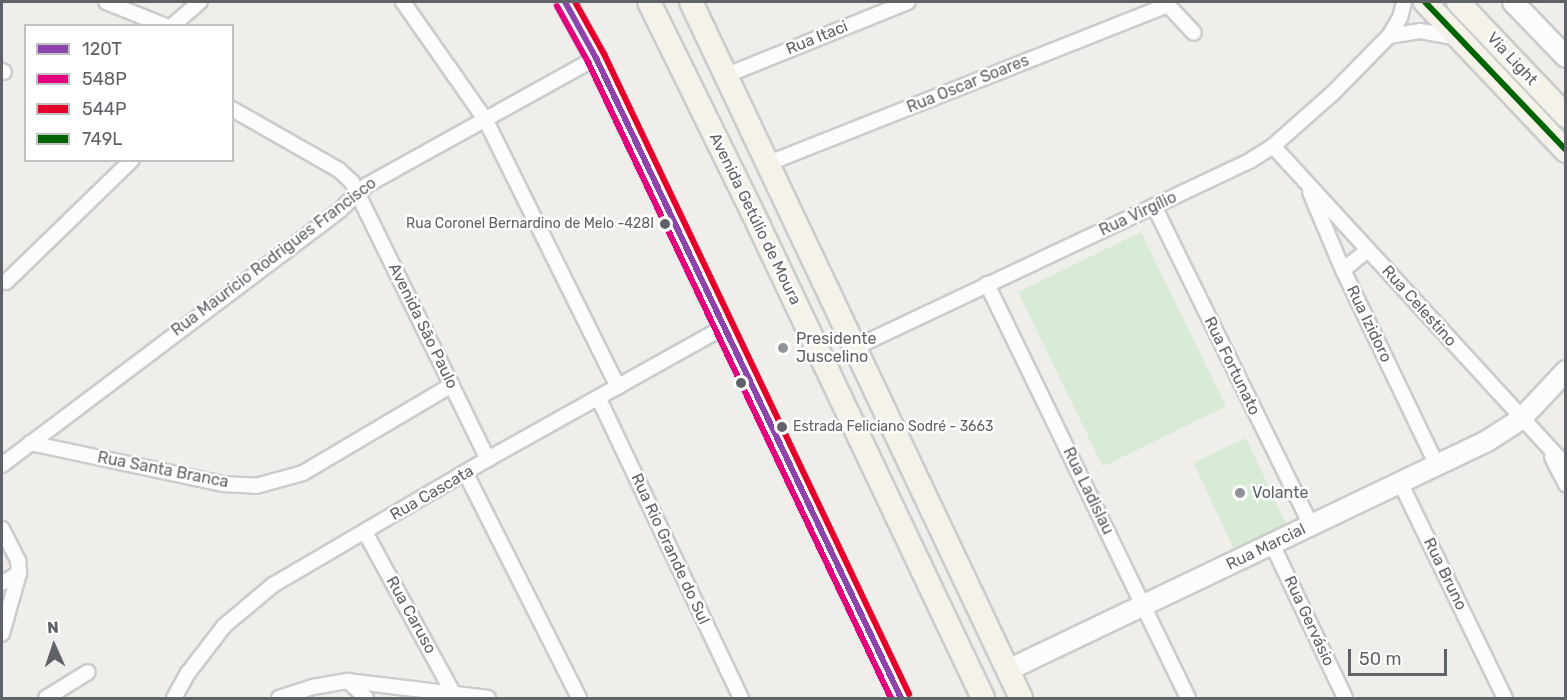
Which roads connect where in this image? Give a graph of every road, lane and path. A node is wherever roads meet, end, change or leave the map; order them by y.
1 (106, 2) edge
2 (200, 2) edge
3 (403, 2) edge
4 (565, 2) edge
5 (649, 2) edge
6 (691, 2) edge
7 (903, 2) edge
8 (1404, 2) edge
9 (1425, 2) edge
10 (1458, 2) edge
11 (1513, 2) edge
12 (1166, 3) edge
13 (161, 24) edge
14 (174, 24) edge
15 (1194, 33) dead end
16 (1389, 36) junction
17 (1458, 38) junction
18 (1566, 57) edge
19 (596, 58) junction
20 (727, 75) junction
21 (234, 110) edge
22 (1566, 116) edge
23 (485, 119) junction
24 (1273, 146) junction
25 (1566, 151) edge
26 (130, 162) edge
27 (769, 163) junction
28 (1306, 182) junction
29 (358, 193) junction
30 (1154, 206) junction
31 (1368, 250) junction
32 (1343, 270) junction
33 (6, 282) dead end
34 (987, 284) junction
35 (724, 327) junction
36 (856, 346) junction
37 (1566, 371) edge
38 (452, 385) junction
39 (618, 387) junction
40 (599, 399) junction
41 (1521, 419) junction
42 (30, 443) junction
43 (1547, 446) junction
44 (488, 459) junction
45 (2, 465) edge
46 (1437, 465) junction
47 (1566, 466) edge
48 (466, 474) junction
49 (1400, 482) junction
50 (1566, 485) edge
51 (1311, 525) junction
52 (2, 530) edge
53 (365, 532) junction
54 (1272, 544) junction
55 (19, 573) junction
56 (2, 583) edge
57 (1144, 605) junction
58 (2, 634) edge
59 (1008, 670) junction
60 (88, 672) dead end
61 (348, 681) junction
62 (455, 696) edge
63 (46, 699) edge
64 (174, 699) edge
65 (279, 699) edge
66 (366, 699) edge
67 (488, 699) edge
68 (579, 699) edge
69 (741, 699) edge
70 (901, 699) edge
71 (983, 699) edge
72 (1022, 699) edge
73 (1188, 699) edge
74 (1345, 699) edge
75 (1505, 699) edge

1 - 13 street
2 - 14 street
3 - 23 street
4 - 19 main road
5 - 71 main road, Avenida Getúlio de Moura
6 - 20 main road
7 - 20 street, Rua Itaci
8 - 16 street, Rua Virgílio
9 - 17 main road, Via Light
10 - 22 main road, Via Light
11 - 18 main road
12 - 15 street
12 - 27 street, Rua Oscar Soares
16 - 17 street
16 - 24 street, Rua Virgílio
17 - 25 main road, Via Light
19 - 23 street, Rua Maurício Rodrigues Francisco
19 - 35 main road
20 - 27 main road
21 - 29 street, Avenida São Paulo
23 - 29 street, Rua Maurício Rodrigues Francisco
23 - 39 street
24 - 28 street, Rua Celestino
24 - 30 street, Rua Virgílio
26 - 33 street
27 - 36 main road
28 - 31 street, Rua Celestino
28 - 32 street, Rua Izidoro
29 - 38 street, Avenida São Paulo
29 - 42 street, Rua Maurício Rodrigues Francisco
30 - 34 street, Rua Virgílio
30 - 51 street, Rua Fortunato
31 - 32 street
31 - 41 street, Rua Celestino
32 - 46 street, Rua Izidoro
34 - 36 street, Rua Virgílio
34 - 57 street, Rua Ladislau
35 - 39 street, Rua Cascata
35 - 70 main road
36 - 59 main road
37 - 41 main road, Rua Marcial
38 - 42 street, Rua Santa Branca
38 - 44 street, Avenida São Paulo
39 - 40 street, Rua Cascata
40 - 44 street, Rua Cascata
40 - 69 street, Rua Rio Grande do Sul
41 - 43 street, Rua Celestino
41 - 46 main road, Rua Marcial
42 - 45 street, Rua Maurício Rodrigues Francisco
43 - 47 street, Rua Celestino
43 - 50 street
44 - 48 street, Rua Cascata
46 - 49 main road, Rua Marcial
48 - 53 street, Rua Cascata
48 - 68 street
49 - 51 main road, Rua Marcial
49 - 75 street, Rua Bruno
51 - 54 main road, Rua Marcial
52 - 55 street
53 - 62 street, Rua Caruso
53 - 64 street, Rua Cascata
54 - 57 main road, Rua Marcial
54 - 74 street, Rua Gervásio
55 - 56 street
55 - 58 street
57 - 59 main road, Rua Marcial
57 - 73 street, Rua Ladislau
59 - 72 main road
60 - 63 street
61 - 62 street
61 - 65 street
61 - 66 street
62 - 67 street

